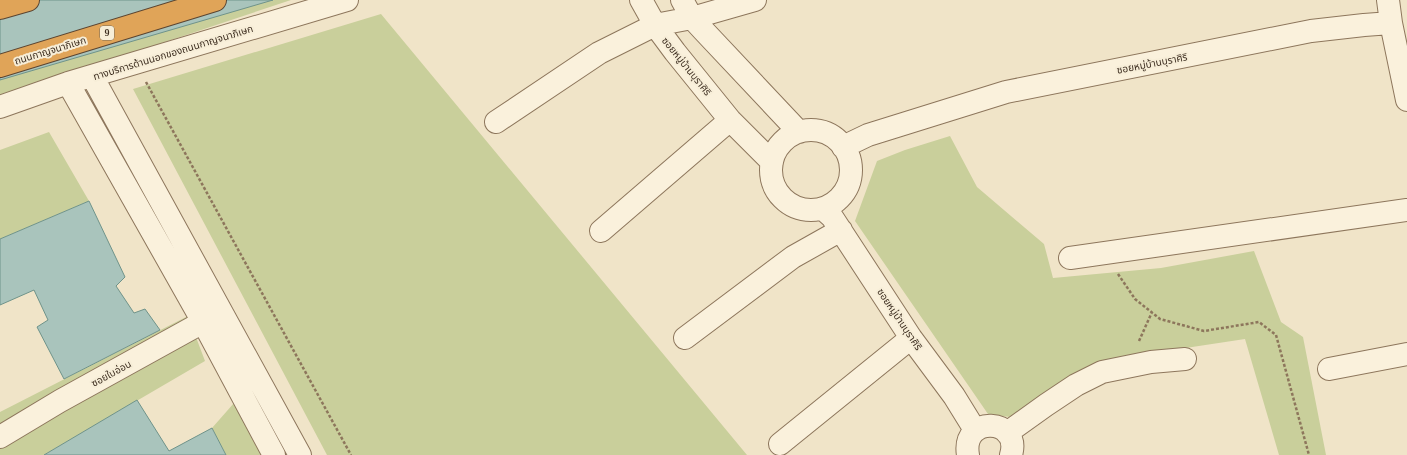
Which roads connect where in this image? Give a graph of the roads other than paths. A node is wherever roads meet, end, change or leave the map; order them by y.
1 (28, 0) edge
2 (215, 0) edge
3 (348, 0) edge
4 (641, 0) edge
5 (755, 0) edge
6 (1388, 0) edge
7 (0, 8) edge
8 (687, 9) edge
9 (1391, 23) junction
10 (655, 25) junction
11 (0, 66) edge
12 (92, 76) junction
13 (68, 83) junction
14 (1406, 92) edge
15 (0, 107) edge
16 (730, 120) junction
17 (496, 122) dead end
18 (799, 132) junction
19 (843, 147) junction
20 (772, 162) junction
21 (823, 209) junction
22 (1407, 210) edge
23 (841, 230) junction
24 (601, 231) dead end
25 (1070, 258) dead end
26 (220, 309) junction
27 (203, 322) junction
28 (686, 338) dead end
29 (911, 338) junction
30 (1407, 354) edge
31 (1185, 359) dead end
32 (1329, 369) dead end
33 (975, 430) junction
34 (1007, 433) junction
35 (0, 437) edge
36 (780, 444) dead end
37 (274, 455) edge
38 (300, 455) edge
39 (968, 455) edge
40 (1011, 455) edge

1 - 7 highway
2 - 11 highway, ถนนกาญจนาภิเษก / 9
3 - 12 street, ทางบริการด้านนอกของถนนกาญจนาภิเษก
4 - 10 street, ซอยหมู่บ้านบุราศิริ
5 - 8 street
6 - 9 street
8 - 10 street
8 - 18 street
9 - 14 street
9 - 19 street, ซอยหมู่บ้านบุราศิริ
10 - 16 street, ซอยหมู่บ้านบุราศิริ
10 - 17 street
12 - 13 street, ทางบริการด้านนอกของถนนกาญจนาภิเษก
12 - 26 street
13 - 15 street, ทางบริการด้านนอกของถนนกาญจนาภิเษก
13 - 27 street
16 - 20 street, ซอยหมู่บ้านบุราศิริ
16 - 24 street
18 - 19 street
18 - 20 street
19 - 21 street
20 - 21 street
21 - 23 street, ซอยหมู่บ้านบุราศิริ
22 - 25 street
23 - 28 street
23 - 29 street, ซอยหมู่บ้านบุราศิริ
26 - 27 street, ซอยใบอ่อน
26 - 38 street
27 - 35 street, ซอยใบอ่อน
27 - 37 street
29 - 33 street, ซอยหมู่บ้านบุราศิริ
29 - 36 street
30 - 32 street
31 - 34 street
33 - 34 street
33 - 39 street
34 - 40 street

